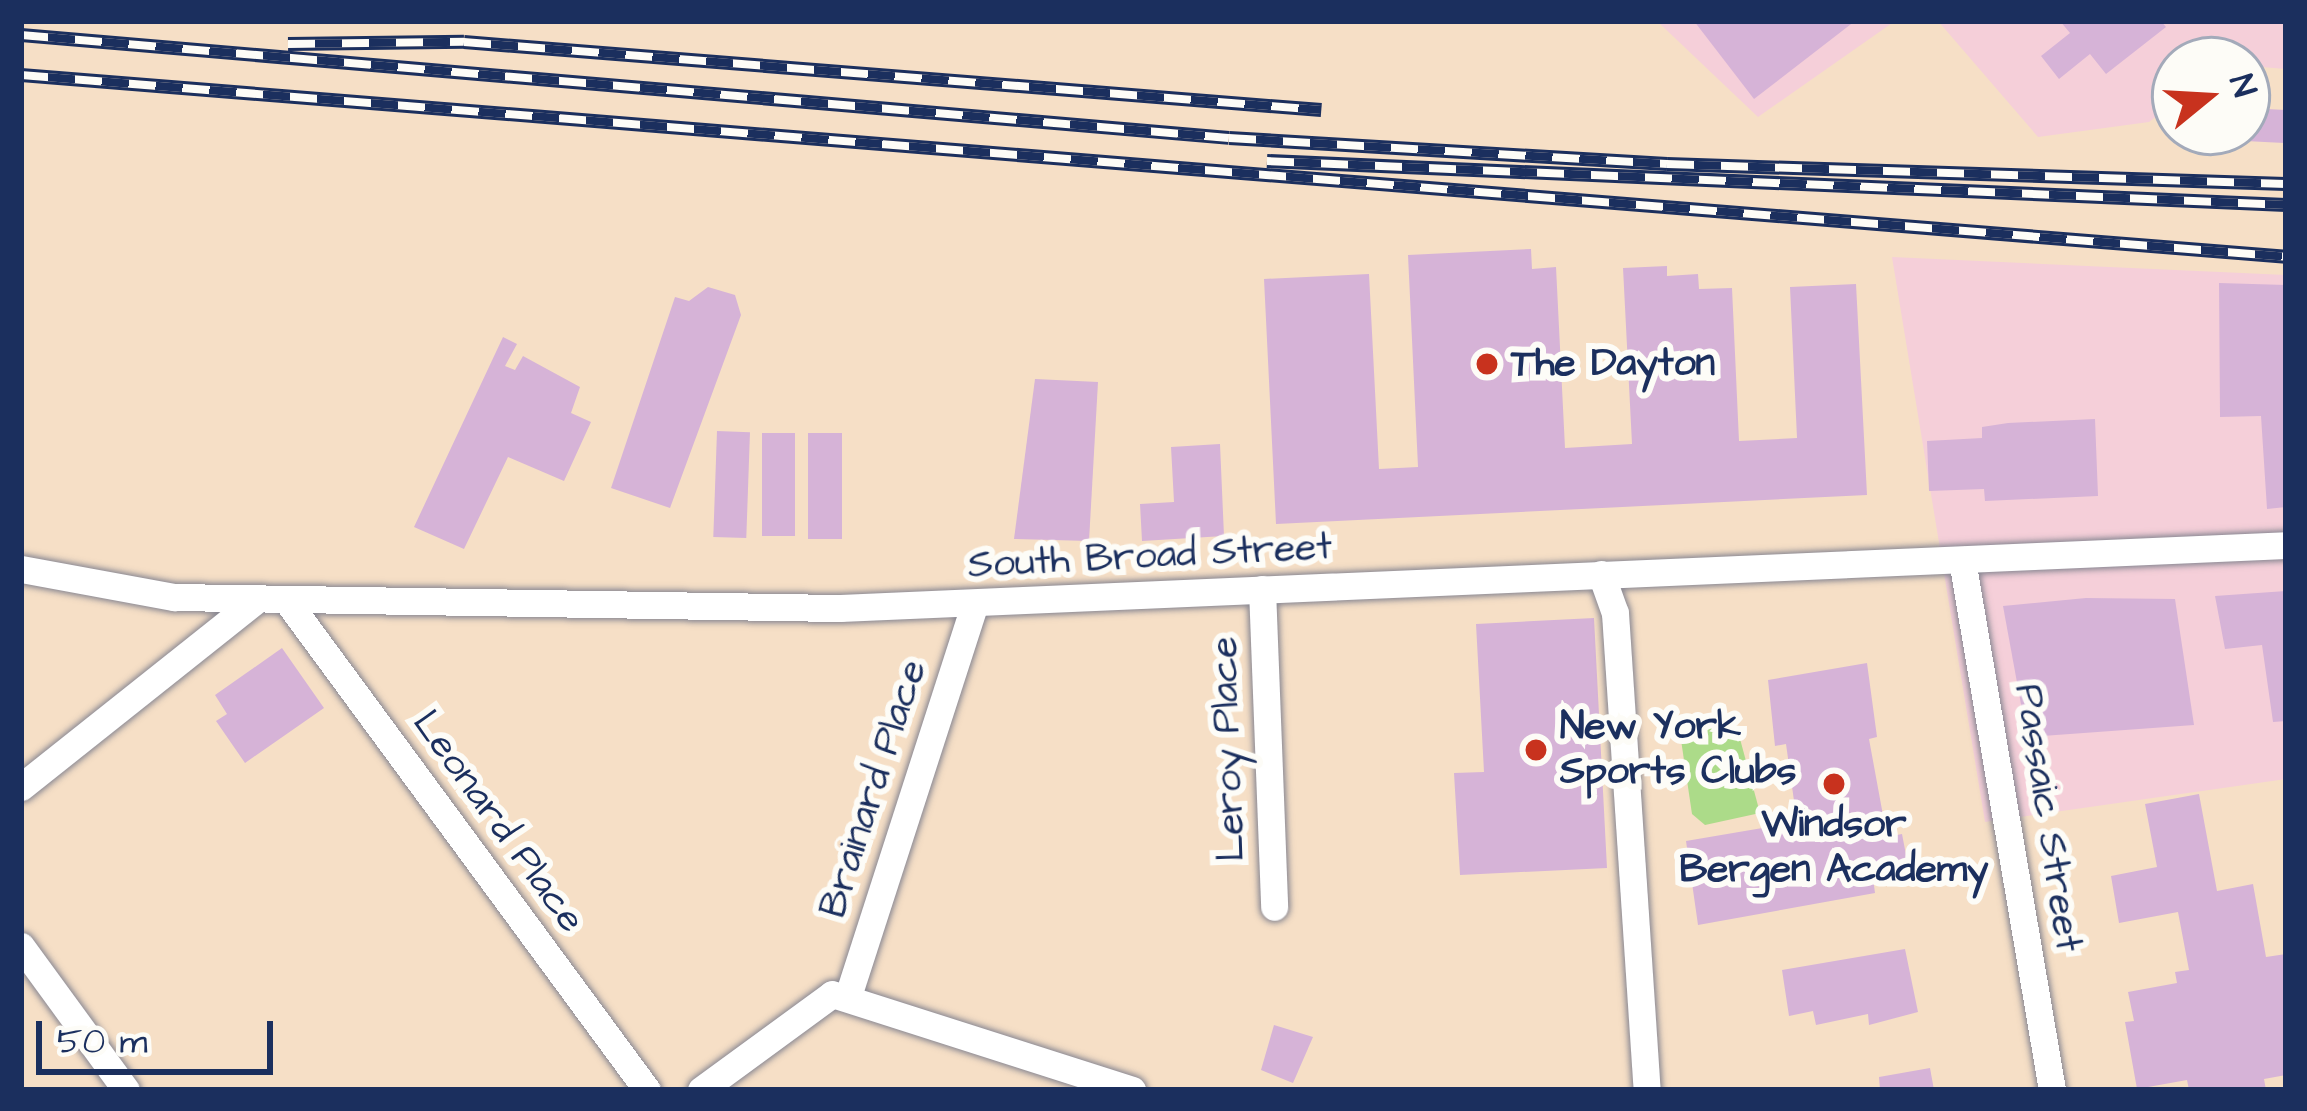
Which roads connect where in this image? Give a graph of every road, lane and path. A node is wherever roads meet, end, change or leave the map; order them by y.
1 (2286, 545) edge
2 (1962, 560) junction
3 (21, 569) edge
4 (1601, 574) junction
5 (1262, 589) junction
6 (256, 600) junction
7 (287, 601) junction
8 (974, 606) junction
9 (21, 788) edge
10 (1274, 907) dead end
11 (21, 946) edge
12 (848, 996) junction
13 (126, 1090) edge
14 (646, 1090) edge
15 (700, 1090) edge
16 (1132, 1090) edge
17 (1648, 1090) edge
18 (2051, 1090) edge

1 - 2 street, South Broad Street
2 - 4 street, South Broad Street
2 - 18 street, Passaic Street
3 - 6 street, South Broad Street
4 - 5 street, South Broad Street
4 - 17 street
5 - 8 street, South Broad Street
5 - 10 street, Leroy Place
6 - 7 street, South Broad Street
6 - 9 street
7 - 8 street, South Broad Street
7 - 14 street, Leonard Place
8 - 12 street, Brainard Place
11 - 13 street
12 - 15 street
12 - 16 street

